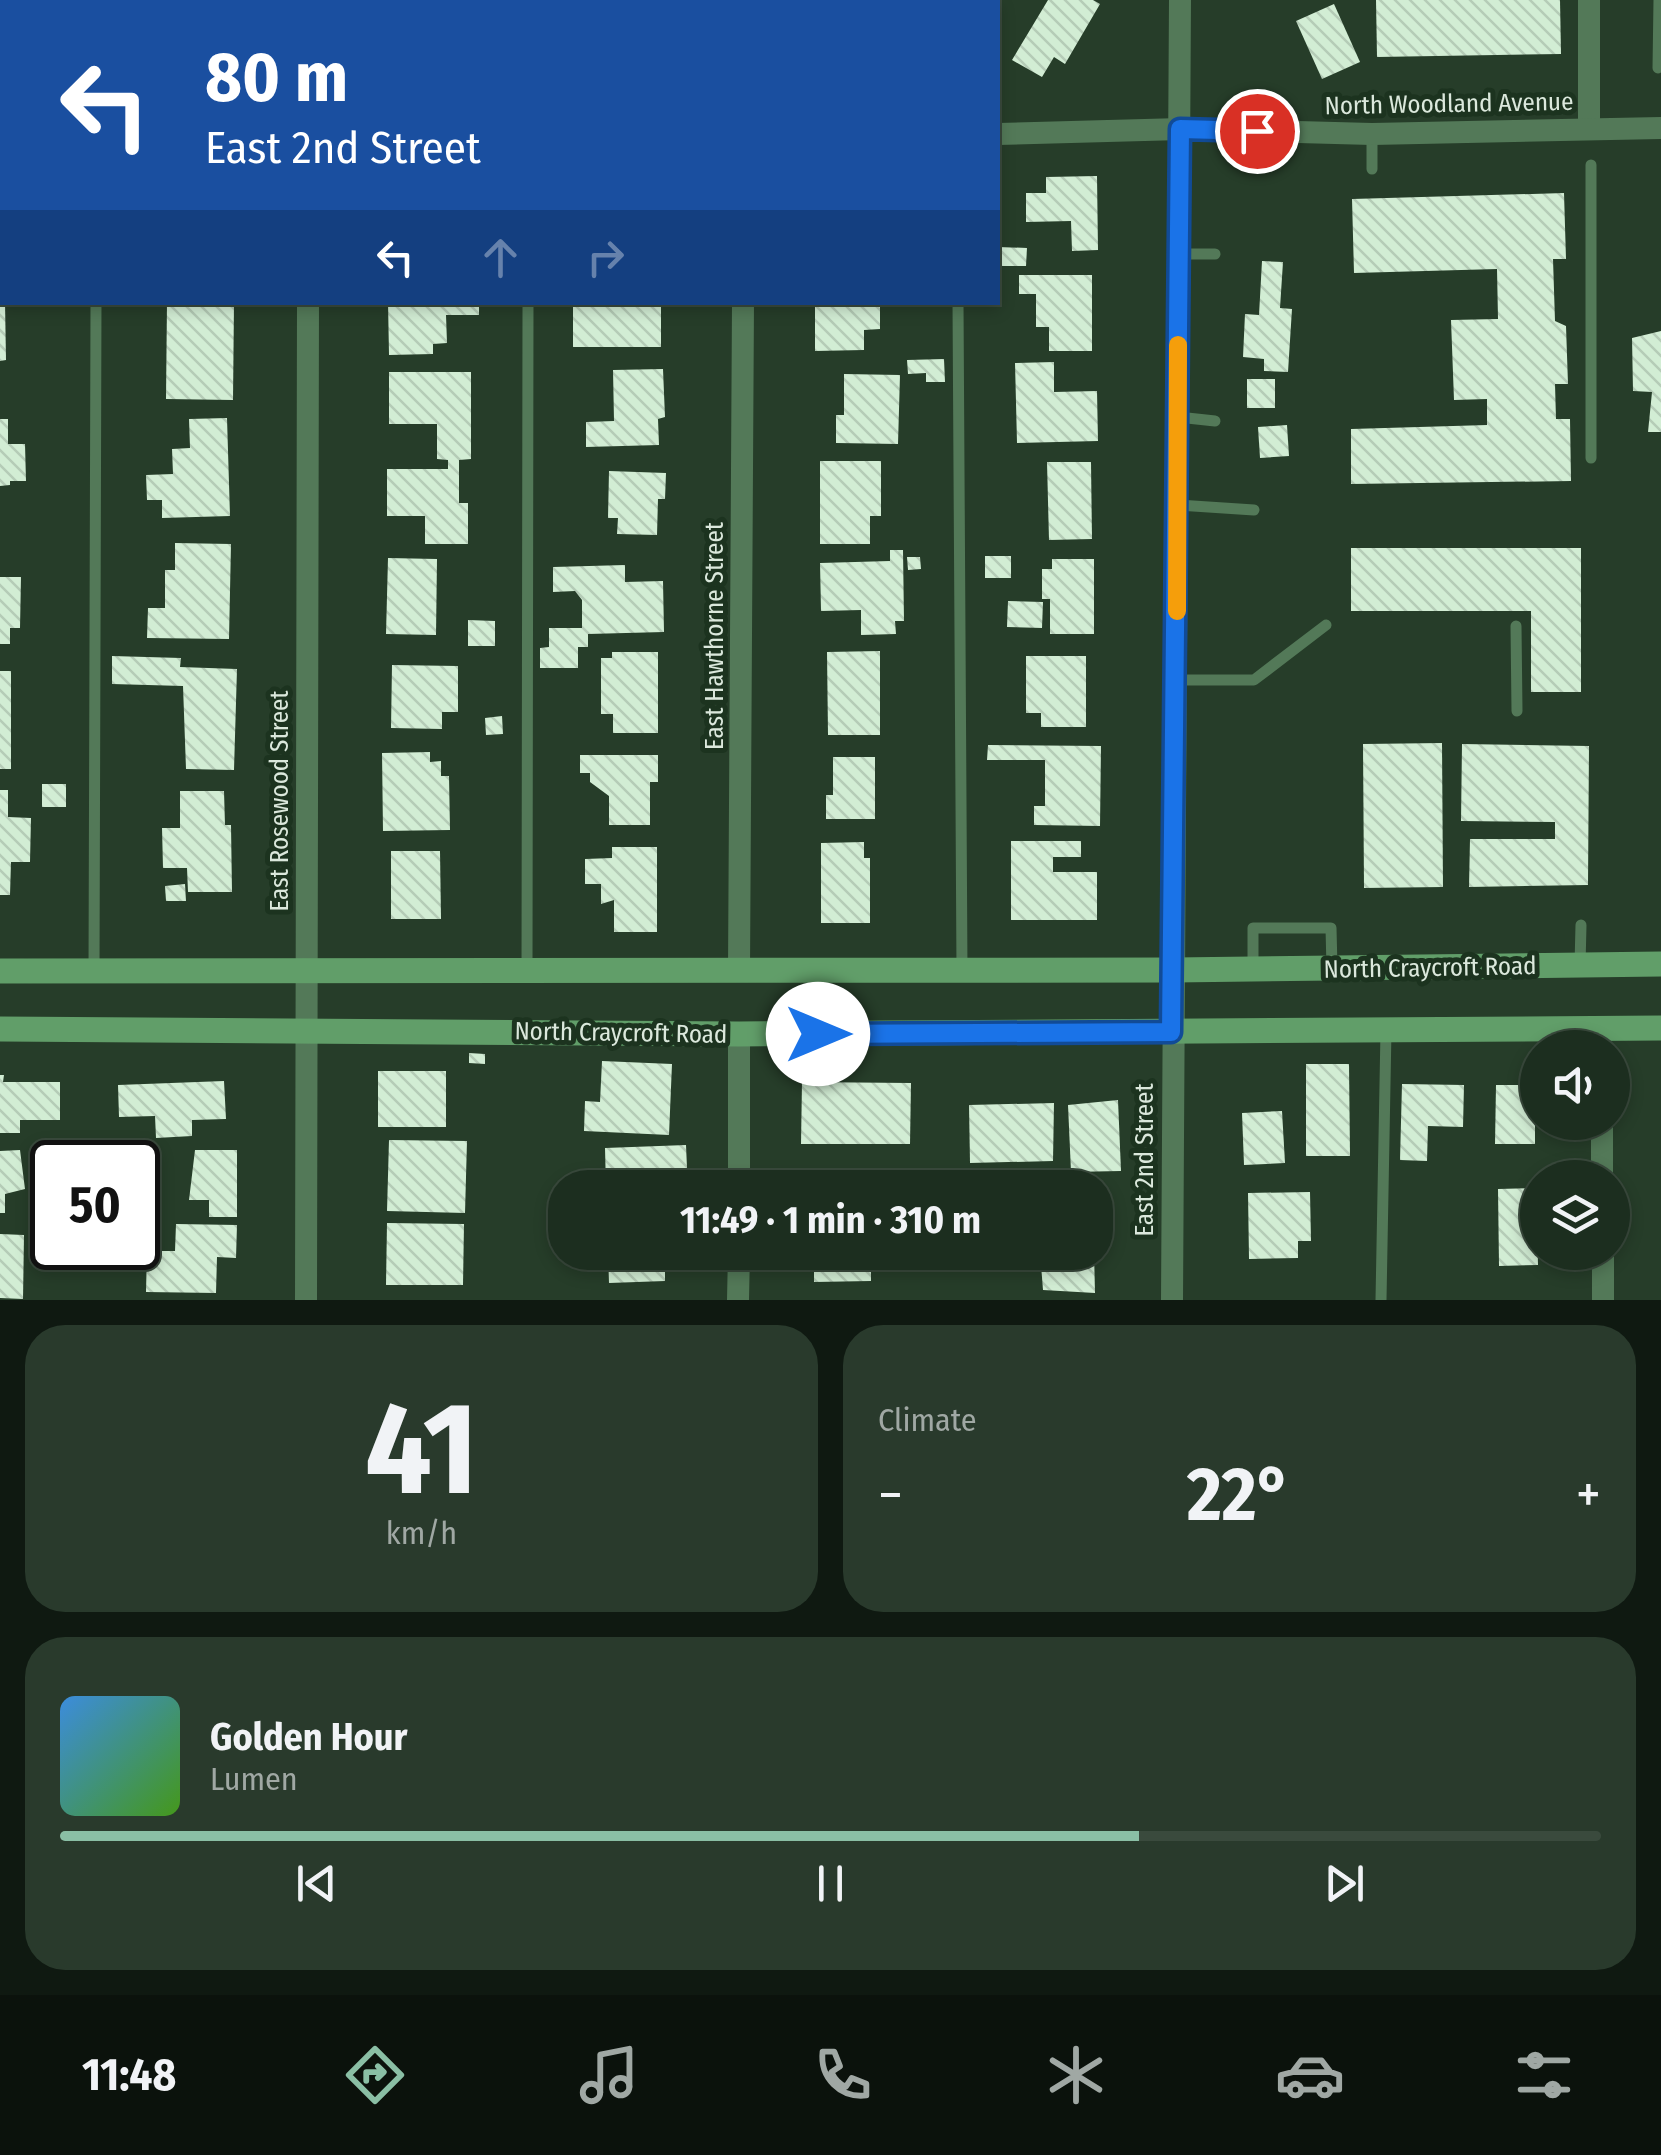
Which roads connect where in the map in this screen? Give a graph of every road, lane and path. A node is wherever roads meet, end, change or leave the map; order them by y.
1 (1180, 0) edge
2 (1589, 0) edge
3 (1659, 0) edge
4 (1658, 68) dead end
5 (1589, 128) junction
6 (1661, 128) edge
7 (1180, 129) junction
8 (1000, 134) edge
9 (1372, 134) junction
10 (1590, 164) dead end
11 (1372, 170) dead end
12 (1179, 254) junction
13 (1215, 254) dead end
14 (96, 305) edge
15 (308, 305) edge
16 (528, 305) edge
17 (743, 305) edge
18 (958, 305) edge
19 (1178, 417) junction
20 (1215, 421) dead end
21 (1590, 458) dead end
22 (1178, 506) junction
23 (1254, 510) dead end
24 (1326, 625) dead end
25 (1516, 626) dead end
26 (1176, 680) junction
27 (1517, 711) dead end
28 (1581, 925) dead end
29 (1661, 964) edge
30 (1580, 965) junction
31 (1253, 968) junction
32 (1332, 968) junction
33 (526, 970) junction
34 (740, 970) junction
35 (962, 970) junction
36 (1174, 970) junction
37 (0, 971) edge
38 (94, 971) junction
39 (306, 971) junction
40 (307, 1028) junction
41 (1661, 1028) edge
42 (0, 1029) edge
43 (1386, 1030) junction
44 (1171, 1032) junction
45 (1630, 1033) edge
46 (740, 1034) junction
47 (1520, 1035) edge
48 (739, 1170) edge
49 (739, 1270) edge
50 (1603, 1270) edge
51 (306, 1300) edge
52 (738, 1300) edge
53 (1172, 1300) edge
54 (1381, 1300) edge
55 (1603, 1300) edge

1 - 7 street, East 2nd Street
2 - 5 street
3 - 4 lane
5 - 6 street, North Woodland Avenue
5 - 9 street, North Woodland Avenue
7 - 8 street, North Woodland Avenue
7 - 9 street, North Woodland Avenue
7 - 12 street, East 2nd Street
9 - 11 lane
10 - 21 lane
12 - 13 lane
12 - 19 street, East 2nd Street
14 - 38 lane
15 - 39 street, East Rosewood Street
16 - 33 lane
17 - 34 street, East Hawthorne Street
18 - 35 lane
19 - 20 lane
19 - 22 street, East 2nd Street
22 - 23 lane
22 - 26 street, East 2nd Street
24 - 26 lane
25 - 27 lane
26 - 36 street, East 2nd Street
28 - 30 lane
29 - 30 main road, North Craycroft Road
30 - 32 main road, North Craycroft Road
31 - 32 main road, North Craycroft Road
31 - 32 lane
31 - 36 main road, North Craycroft Road
33 - 34 main road, North Craycroft Road
33 - 39 main road, North Craycroft Road
34 - 35 main road, North Craycroft Road
35 - 36 main road, North Craycroft Road
36 - 44 street, East 2nd Street
37 - 38 main road, North Craycroft Road
38 - 39 main road, North Craycroft Road
39 - 40 street, East Rosewood Street
40 - 42 main road, North Craycroft Road
40 - 46 main road, North Craycroft Road
40 - 51 street, East Rosewood Street
41 - 45 main road, North Craycroft Road
43 - 44 main road, North Craycroft Road
43 - 47 main road, North Craycroft Road
43 - 54 lane
44 - 46 main road, North Craycroft Road
44 - 53 street, East 2nd Street
46 - 48 street
49 - 52 street
50 - 55 street

